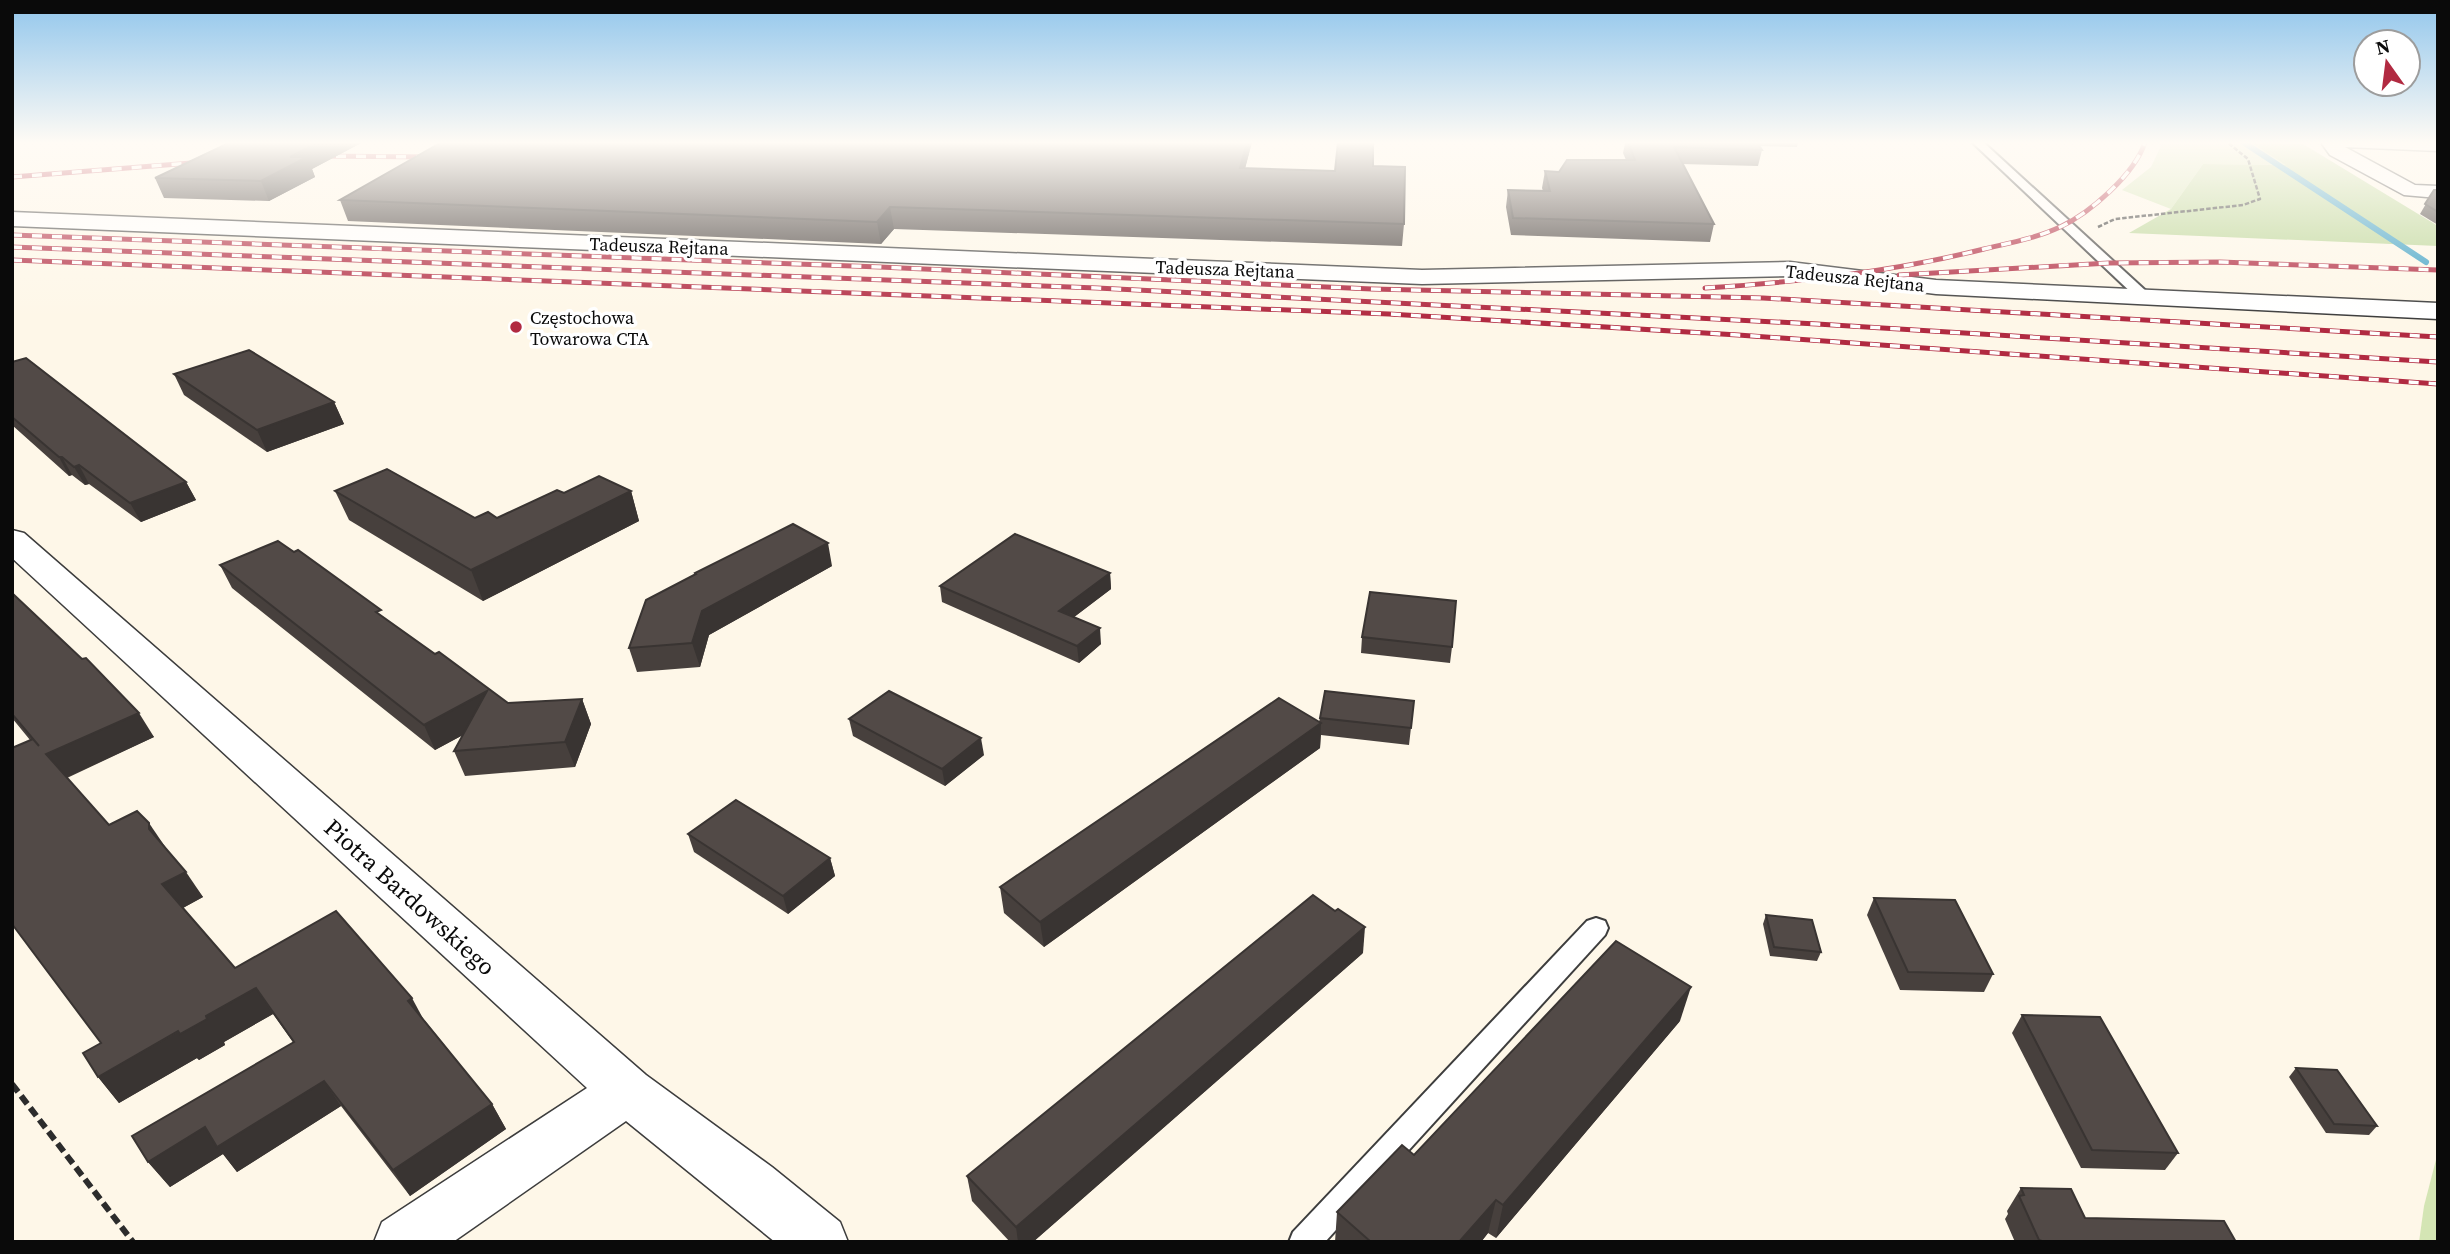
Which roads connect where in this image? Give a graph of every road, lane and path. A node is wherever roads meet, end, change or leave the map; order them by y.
1 (2041, 201) edge
2 (2256, 201) edge
3 (12, 219) edge
4 (2078, 235) junction
5 (2142, 295) junction
6 (2438, 311) edge
7 (12, 540) edge
8 (1596, 928) dead end
9 (12, 1084) edge
10 (627, 1091) junction
11 (133, 1242) edge
12 (403, 1242) edge
13 (819, 1242) edge
14 (1304, 1242) edge

1 - 4 lane
2 - 4 path
3 - 5 street, Tadeusza Rejtana
4 - 5 lane
5 - 6 street, Tadeusza Rejtana
7 - 10 street, Piotra Bardowskiego
8 - 14 lane
9 - 11 path
10 - 12 street
10 - 13 street, Piotra Bardowskiego

